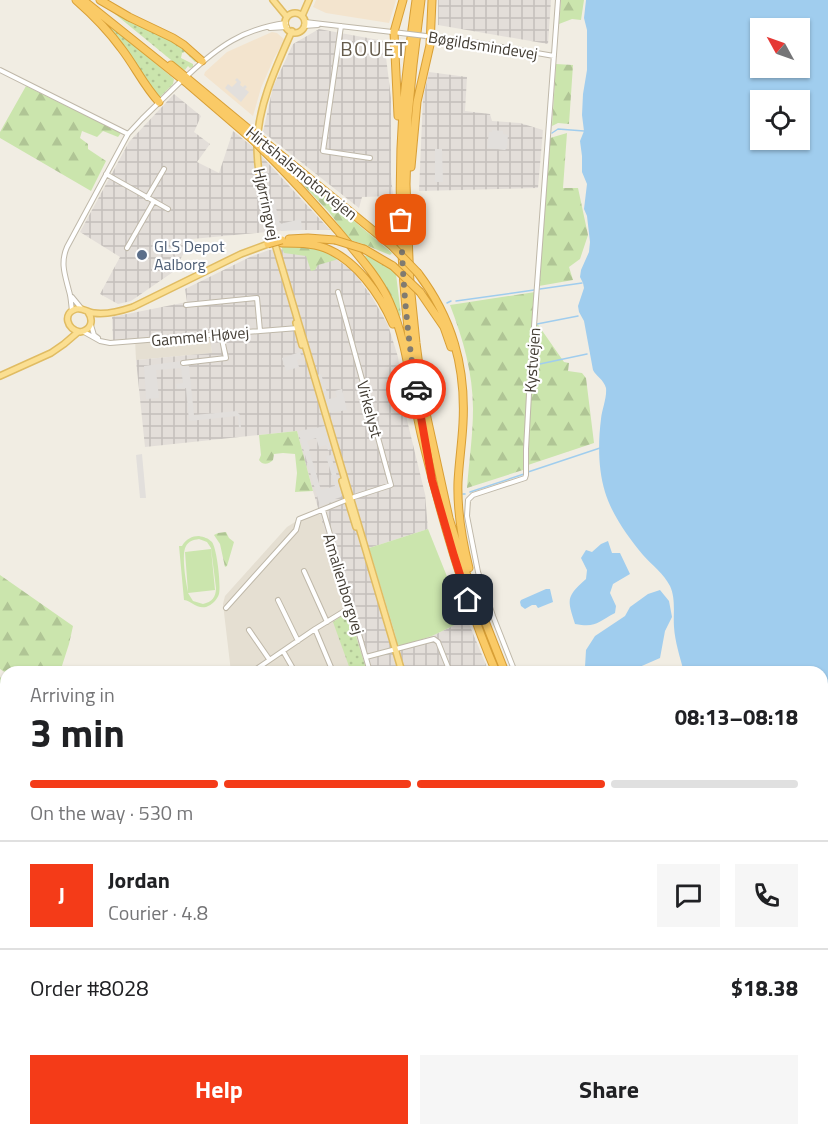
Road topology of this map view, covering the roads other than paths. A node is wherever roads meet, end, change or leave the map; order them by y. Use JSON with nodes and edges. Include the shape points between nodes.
{"nodes":[{"id":1,"x":75,"y":0,"type":"edge"},
{"id":2,"x":83,"y":0,"type":"edge"},
{"id":3,"x":90,"y":0,"type":"edge"},
{"id":4,"x":100,"y":0,"type":"edge"},
{"id":5,"x":273,"y":0,"type":"edge"},
{"id":6,"x":308,"y":0,"type":"edge"},
{"id":7,"x":403,"y":0,"type":"edge"},
{"id":8,"x":416,"y":0,"type":"edge"},
{"id":9,"x":422,"y":0,"type":"edge"},
{"id":10,"x":432,"y":0,"type":"edge"},
{"id":11,"x":558,"y":0,"type":"edge"},
{"id":12,"x":303,"y":19,"type":"junction"},
{"id":13,"x":290,"y":24,"type":"junction"},
{"id":14,"x":341,"y":26,"type":"junction"},
{"id":15,"x":398,"y":33,"type":"junction"},
{"id":16,"x":429,"y":36,"type":"junction"},
{"id":17,"x":554,"y":56,"type":"junction"},
{"id":18,"x":202,"y":62,"type":"junction"},
{"id":19,"x":0,"y":70,"type":"edge"},
{"id":20,"x":188,"y":75,"type":"dead end"},
{"id":21,"x":180,"y":82,"type":"dead end"},
{"id":22,"x":159,"y":102,"type":"junction"},
{"id":23,"x":128,"y":134,"type":"junction"},
{"id":24,"x":252,"y":135,"type":"junction"},
{"id":25,"x":369,"y":158,"type":"dead end"},
{"id":26,"x":164,"y":169,"type":"dead end"},
{"id":27,"x":106,"y":174,"type":"junction"},
{"id":28,"x":147,"y":198,"type":"junction"},
{"id":29,"x":154,"y":201,"type":"junction"},
{"id":30,"x":168,"y":209,"type":"dead end"},
{"id":31,"x":401,"y":240,"type":"junction"},
{"id":32,"x":282,"y":242,"type":"junction"},
{"id":33,"x":267,"y":245,"type":"joint"},
{"id":34,"x":407,"y":247,"type":"junction"},
{"id":35,"x":128,"y":248,"type":"dead end"},
{"id":36,"x":338,"y":292,"type":"dead end"},
{"id":37,"x":70,"y":293,"type":"junction"},
{"id":38,"x":186,"y":305,"type":"dead end"},
{"id":39,"x":81,"y":308,"type":"junction"},
{"id":40,"x":72,"y":311,"type":"junction"},
{"id":41,"x":88,"y":312,"type":"junction"},
{"id":42,"x":109,"y":313,"type":"junction"},
{"id":43,"x":91,"y":323,"type":"junction"},
{"id":44,"x":69,"y":327,"type":"junction"},
{"id":45,"x":299,"y":327,"type":"junction"},
{"id":46,"x":260,"y":331,"type":"junction"},
{"id":47,"x":81,"y":332,"type":"junction"},
{"id":48,"x":221,"y":335,"type":"junction"},
{"id":49,"x":100,"y":341,"type":"junction"},
{"id":50,"x":64,"y":344,"type":"junction"},
{"id":51,"x":183,"y":363,"type":"dead end"},
{"id":52,"x":0,"y":376,"type":"edge"},
{"id":53,"x":422,"y":440,"type":"junction"},
{"id":54,"x":460,"y":463,"type":"junction"},
{"id":55,"x":432,"y":480,"type":"junction"},
{"id":56,"x":349,"y":499,"type":"junction"},
{"id":57,"x":323,"y":510,"type":"junction"},
{"id":58,"x":304,"y":571,"type":"dead end"},
{"id":59,"x":476,"y":597,"type":"junction"},
{"id":60,"x":278,"y":600,"type":"dead end"},
{"id":61,"x":351,"y":607,"type":"junction"},
{"id":62,"x":225,"y":608,"type":"dead end"},
{"id":63,"x":327,"y":622,"type":"junction"},
{"id":64,"x":315,"y":629,"type":"junction"},
{"id":65,"x":249,"y":630,"type":"dead end"},
{"id":66,"x":298,"y":641,"type":"junction"},
{"id":67,"x":395,"y":649,"type":"junction"},
{"id":68,"x":283,"y":651,"type":"junction"},
{"id":69,"x":366,"y":657,"type":"junction"},
{"id":70,"x":270,"y":659,"type":"junction"},
{"id":71,"x":260,"y":666,"type":"edge"},
{"id":72,"x":292,"y":666,"type":"edge"},
{"id":73,"x":330,"y":666,"type":"edge"},
{"id":74,"x":368,"y":666,"type":"edge"},
{"id":75,"x":400,"y":666,"type":"edge"},
{"id":76,"x":448,"y":666,"type":"edge"},
{"id":77,"x":494,"y":666,"type":"edge"},
{"id":78,"x":503,"y":666,"type":"edge"},
{"id":79,"x":513,"y":666,"type":"edge"}],
"edges":[{"from":1,"to":22,"type":"highway","via":[[121,47]]},
{"from":2,"to":24,"type":"highway","name":"Hirtshalsmotorvejen"},
{"from":3,"to":24,"type":"highway","name":"Hirtshalsmotorvejen"},
{"from":4,"to":18,"type":"highway","via":[[173,38]]},
{"from":5,"to":13,"type":"main road"},
{"from":6,"to":12,"type":"main road"},
{"from":7,"to":15,"type":"highway"},
{"from":8,"to":31,"type":"highway","via":[[402,118]]},
{"from":9,"to":34,"type":"highway","via":[[408,116]]},
{"from":10,"to":16,"type":"highway"},
{"from":11,"to":17,"type":"street","name":"Kystvejen"},
{"from":12,"to":13,"type":"main road"},
{"from":12,"to":13,"type":"main road","via":[[301,30]]},
{"from":12,"to":14,"type":"street","name":"Bøgildsmindevej"},
{"from":13,"to":18,"type":"street","via":[[263,28],[230,40]]},
{"from":13,"to":45,"type":"main road","name":"Hjørringvej","via":[[261,116],[258,165],[264,202]]},
{"from":14,"to":15,"type":"street","name":"Bøgildsmindevej"},
{"from":14,"to":25,"type":"street","via":[[323,151]]},
{"from":15,"to":16,"type":"street","name":"Bøgildsmindevej","bridge":true},
{"from":15,"to":31,"type":"highway"},
{"from":16,"to":17,"type":"street","name":"Bøgildsmindevej"},
{"from":16,"to":34,"type":"highway","via":[[414,123]]},
{"from":17,"to":79,"type":"street","name":"Kystvejen","via":[[526,473],[525,478],[473,495],[467,504],[478,572]]},
{"from":18,"to":20,"type":"street"},
{"from":19,"to":23,"type":"street"},
{"from":21,"to":22,"type":"street"},
{"from":22,"to":23,"type":"street"},
{"from":23,"to":27,"type":"street"},
{"from":24,"to":53,"type":"highway","name":"Hirtshalsmotorvejen","bridge":true,"via":[[380,284],[404,344]]},
{"from":24,"to":54,"type":"highway","name":"Hirtshalsmotorvejen","bridge":true,"via":[[392,246],[426,284],[446,319],[457,352],[464,394]]},
{"from":26,"to":28,"type":"street"},
{"from":27,"to":28,"type":"street"},
{"from":27,"to":37,"type":"street","via":[[64,253],[63,273]]},
{"from":28,"to":29,"type":"street"},
{"from":29,"to":30,"type":"street"},
{"from":29,"to":35,"type":"street"},
{"from":31,"to":55,"type":"highway","via":[[409,343]]},
{"from":32,"to":33,"type":"highway","bridge":true},
{"from":32,"to":53,"type":"highway","via":[[316,245],[334,252],[371,286],[398,336]]},
{"from":32,"to":54,"type":"highway","bridge":true,"via":[[308,238],[335,240],[364,249],[393,266],[420,292],[444,327],[452,351],[459,384]]},
{"from":33,"to":42,"type":"main road","via":[[133,307]]},
{"from":34,"to":59,"type":"highway","via":[[424,404],[449,518]]},
{"from":36,"to":56,"type":"street","name":"Virkelyst","via":[[391,485]]},
{"from":37,"to":39,"type":"street"},
{"from":37,"to":40,"type":"street"},
{"from":38,"to":46,"type":"street","via":[[257,298]]},
{"from":39,"to":40,"type":"main road"},
{"from":39,"to":41,"type":"main road"},
{"from":40,"to":44,"type":"main road"},
{"from":41,"to":42,"type":"main road"},
{"from":41,"to":43,"type":"main road"},
{"from":42,"to":43,"type":"main road"},
{"from":43,"to":47,"type":"main road"},
{"from":43,"to":49,"type":"street"},
{"from":44,"to":47,"type":"main road"},
{"from":44,"to":50,"type":"main road"},
{"from":45,"to":46,"type":"street","name":"Gammel Høvej"},
{"from":45,"to":56,"type":"main road","name":"Hjørringvej"},
{"from":46,"to":48,"type":"street","name":"Gammel Høvej"},
{"from":47,"to":49,"type":"street","name":"Gammel Høvej"},
{"from":47,"to":50,"type":"main road"},
{"from":48,"to":49,"type":"street","name":"Gammel Høvej"},
{"from":48,"to":51,"type":"street","via":[[226,358]]},
{"from":50,"to":52,"type":"main road"},
{"from":53,"to":55,"type":"highway","name":"Hirtshalsmotorvejen"},
{"from":54,"to":59,"type":"highway","name":"Hirtshalsmotorvejen","via":[[460,525]]},
{"from":55,"to":77,"type":"highway","via":[[454,556]]},
{"from":56,"to":57,"type":"street"},
{"from":56,"to":67,"type":"main road","name":"Hjørringvej"},
{"from":57,"to":61,"type":"street","name":"Amalienborgvej"},
{"from":57,"to":62,"type":"street","via":[[299,519],[296,530]]},
{"from":58,"to":63,"type":"street"},
{"from":59,"to":78,"type":"highway"},
{"from":60,"to":66,"type":"street"},
{"from":61,"to":63,"type":"street"},
{"from":61,"to":69,"type":"street","name":"Amalienborgvej"},
{"from":63,"to":64,"type":"street"},
{"from":64,"to":66,"type":"street"},
{"from":64,"to":73,"type":"street"},
{"from":65,"to":70,"type":"street"},
{"from":66,"to":68,"type":"street"},
{"from":67,"to":69,"type":"street","name":"Amalienborgvej"},
{"from":67,"to":75,"type":"main road","name":"Hjørringvej"},
{"from":67,"to":76,"type":"street","name":"Amalienborgvej","via":[[434,639]]},
{"from":68,"to":70,"type":"street"},
{"from":68,"to":72,"type":"street"},
{"from":69,"to":74,"type":"street","name":"Amalienborgvej"},
{"from":70,"to":71,"type":"street"}]}
